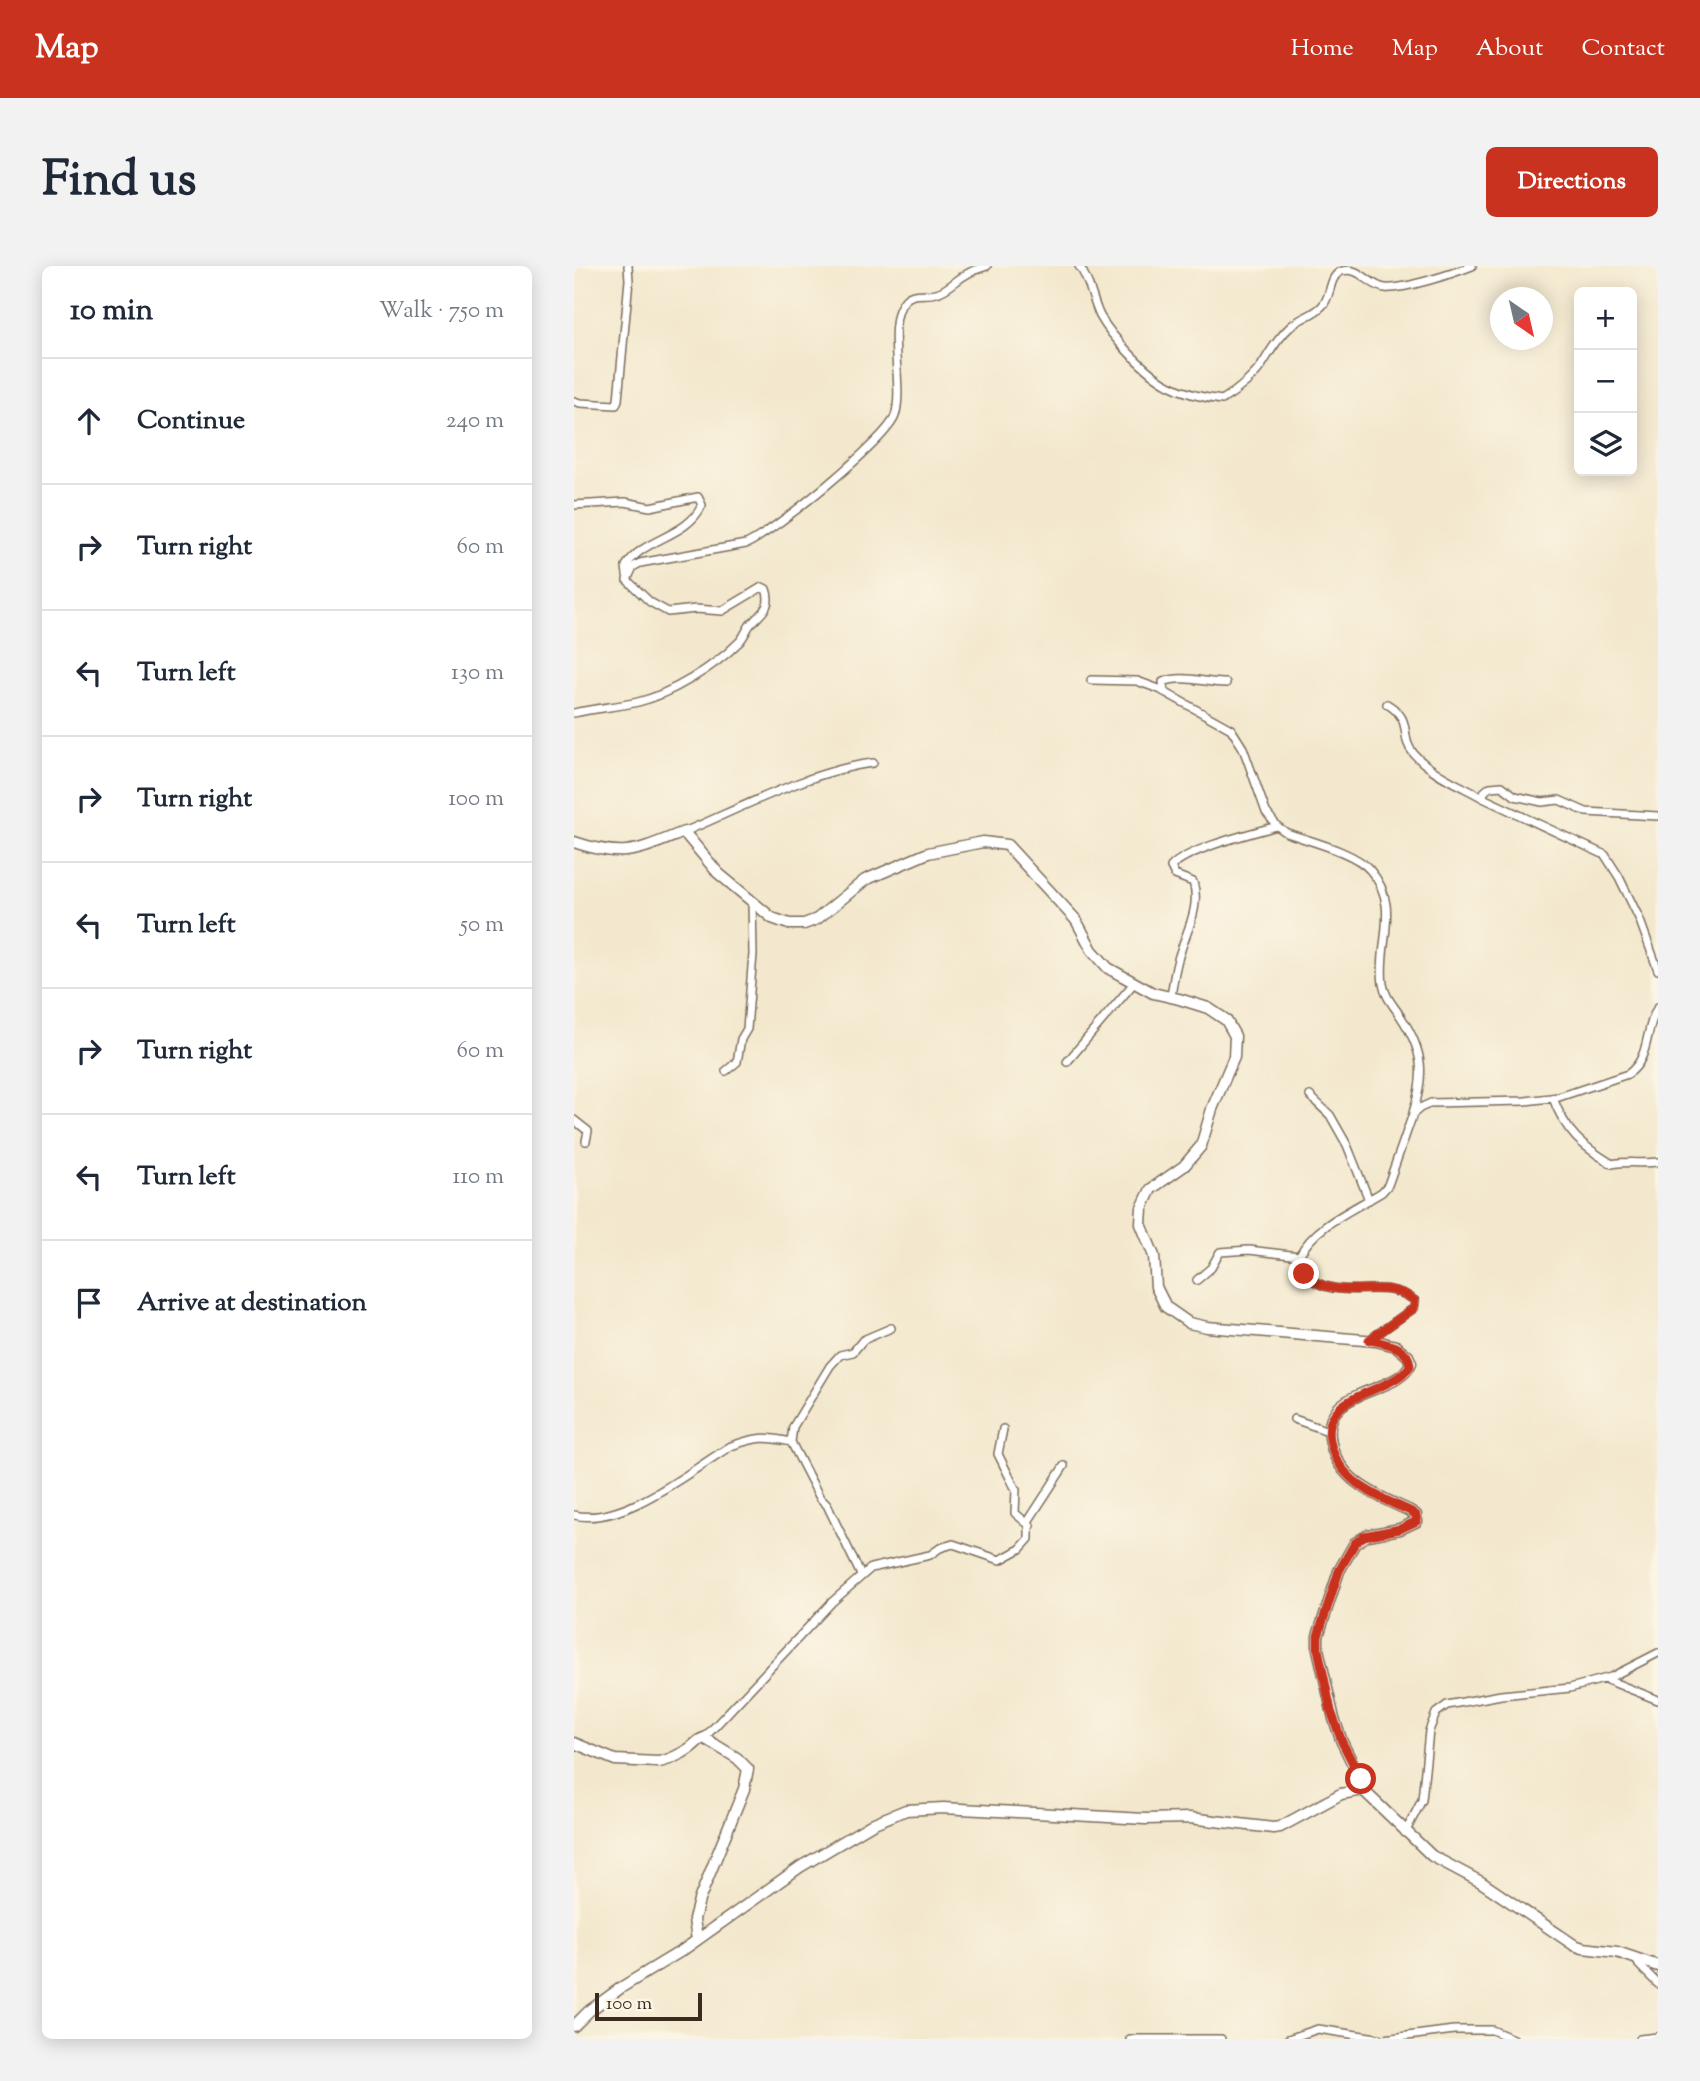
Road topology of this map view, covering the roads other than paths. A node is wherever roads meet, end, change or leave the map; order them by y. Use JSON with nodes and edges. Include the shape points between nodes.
{"nodes":[{"id":1,"x":628,"y":266,"type":"edge"},
{"id":2,"x":987,"y":266,"type":"edge"},
{"id":3,"x":1079,"y":266,"type":"edge"},
{"id":4,"x":1472,"y":266,"type":"edge"},
{"id":5,"x":574,"y":401,"type":"edge"},
{"id":6,"x":574,"y":505,"type":"edge"},
{"id":7,"x":627,"y":575,"type":"junction"},
{"id":8,"x":1091,"y":680,"type":"dead end"},
{"id":9,"x":1226,"y":683,"type":"dead end"},
{"id":10,"x":1164,"y":692,"type":"junction"},
{"id":11,"x":1387,"y":704,"type":"dead end"},
{"id":12,"x":574,"y":713,"type":"edge"},
{"id":13,"x":873,"y":763,"type":"dead end"},
{"id":14,"x":1483,"y":798,"type":"junction"},
{"id":15,"x":1658,"y":816,"type":"edge"},
{"id":16,"x":1277,"y":826,"type":"junction"},
{"id":17,"x":684,"y":832,"type":"junction"},
{"id":18,"x":574,"y":842,"type":"edge"},
{"id":19,"x":752,"y":901,"type":"junction"},
{"id":20,"x":1658,"y":970,"type":"edge"},
{"id":21,"x":1134,"y":982,"type":"junction"},
{"id":22,"x":1171,"y":997,"type":"junction"},
{"id":23,"x":1658,"y":1007,"type":"edge"},
{"id":24,"x":1067,"y":1062,"type":"dead end"},
{"id":25,"x":726,"y":1071,"type":"dead end"},
{"id":26,"x":1310,"y":1096,"type":"dead end"},
{"id":27,"x":1553,"y":1098,"type":"junction"},
{"id":28,"x":1413,"y":1114,"type":"junction"},
{"id":29,"x":574,"y":1121,"type":"edge"},
{"id":30,"x":586,"y":1141,"type":"dead end"},
{"id":31,"x":1658,"y":1162,"type":"edge"},
{"id":32,"x":1369,"y":1200,"type":"junction"},
{"id":33,"x":1299,"y":1256,"type":"junction"},
{"id":34,"x":1196,"y":1280,"type":"dead end"},
{"id":35,"x":891,"y":1328,"type":"dead end"},
{"id":36,"x":1369,"y":1340,"type":"junction"},
{"id":37,"x":1294,"y":1419,"type":"dead end"},
{"id":38,"x":1003,"y":1429,"type":"dead end"},
{"id":39,"x":1328,"y":1431,"type":"junction"},
{"id":40,"x":791,"y":1442,"type":"junction"},
{"id":41,"x":1064,"y":1466,"type":"dead end"},
{"id":42,"x":574,"y":1515,"type":"edge"},
{"id":43,"x":1030,"y":1526,"type":"junction"},
{"id":44,"x":862,"y":1574,"type":"junction"},
{"id":45,"x":1658,"y":1653,"type":"edge"},
{"id":46,"x":1604,"y":1679,"type":"junction"},
{"id":47,"x":1658,"y":1700,"type":"edge"},
{"id":48,"x":704,"y":1738,"type":"junction"},
{"id":49,"x":574,"y":1744,"type":"edge"},
{"id":50,"x":1366,"y":1791,"type":"junction"},
{"id":51,"x":1405,"y":1833,"type":"junction"},
{"id":52,"x":698,"y":1940,"type":"junction"},
{"id":53,"x":1635,"y":1956,"type":"junction"},
{"id":54,"x":1658,"y":1966,"type":"edge"},
{"id":55,"x":1658,"y":1984,"type":"edge"},
{"id":56,"x":574,"y":2026,"type":"edge"},
{"id":57,"x":1658,"y":2037,"type":"edge"},
{"id":58,"x":1130,"y":2039,"type":"edge"},
{"id":59,"x":1221,"y":2039,"type":"edge"},
{"id":60,"x":1288,"y":2039,"type":"edge"},
{"id":61,"x":1383,"y":2039,"type":"edge"},
{"id":62,"x":1513,"y":2039,"type":"edge"},
{"id":63,"x":1640,"y":2039,"type":"edge"}],
"edges":[{"from":1,"to":5,"type":"street","via":[[616,405]]},
{"from":2,"to":7,"type":"street","via":[[938,293],[905,300],[897,321],[899,398],[894,419],[875,443],[811,498],[746,544],[640,563]]},
{"from":3,"to":4,"type":"street","via":[[1105,324],[1137,360],[1168,385],[1222,400],[1250,377],[1291,326],[1325,304],[1338,273],[1353,270],[1374,285],[1394,288]]},
{"from":6,"to":7,"type":"street","via":[[625,502],[650,507],[698,497],[702,505],[695,518],[639,550],[626,566]]},
{"from":7,"to":12,"type":"street","via":[[631,587],[668,612],[722,611],[762,587],[769,603],[740,642],[692,680],[640,702]]},
{"from":8,"to":10,"type":"street","via":[[1137,681]]},
{"from":9,"to":10,"type":"street","via":[[1175,677],[1163,682]]},
{"from":10,"to":16,"type":"street","via":[[1231,730],[1243,748],[1266,812]]},
{"from":11,"to":14,"type":"street","via":[[1402,716],[1413,753]]},
{"from":13,"to":17,"type":"street","via":[[823,775]]},
{"from":14,"to":15,"type":"street","via":[[1490,787],[1502,786],[1515,796],[1542,802],[1559,800],[1586,812]]},
{"from":14,"to":20,"type":"street","via":[[1605,855],[1639,918]]},
{"from":16,"to":22,"type":"street","via":[[1197,851],[1177,859],[1171,867],[1175,875],[1193,882],[1196,892]]},
{"from":16,"to":28,"type":"street","via":[[1356,859],[1370,870],[1384,895],[1388,919],[1382,982],[1419,1051],[1422,1068]]},
{"from":17,"to":18,"type":"street","via":[[625,853]]},
{"from":17,"to":19,"type":"street","via":[[718,873]]},
{"from":19,"to":21,"type":"street","via":[[777,922],[810,923],[875,875],[942,849],[998,843],[1007,845],[1068,911],[1101,962]]},
{"from":19,"to":25,"type":"street","via":[[747,1029],[737,1062]]},
{"from":21,"to":22,"type":"street"},
{"from":21,"to":24,"type":"street"},
{"from":22,"to":36,"type":"street","via":[[1218,1014],[1232,1027],[1236,1042],[1201,1146],[1145,1199],[1142,1224],[1154,1256],[1160,1299],[1182,1320],[1199,1326]]},
{"from":23,"to":27,"type":"street","via":[[1636,1068]]},
{"from":26,"to":32,"type":"street","via":[[1330,1115]]},
{"from":27,"to":28,"type":"street","via":[[1432,1103]]},
{"from":27,"to":31,"type":"street","via":[[1569,1132],[1612,1164]]},
{"from":28,"to":32,"type":"street","via":[[1388,1185]]},
{"from":29,"to":30,"type":"street","via":[[588,1131]]},
{"from":32,"to":33,"type":"street","via":[[1315,1233]]},
{"from":33,"to":34,"type":"street","via":[[1220,1252],[1211,1268]]},
{"from":33,"to":36,"type":"street","via":[[1304,1274],[1323,1287],[1392,1289],[1415,1301],[1414,1308]]},
{"from":35,"to":40,"type":"street","via":[[863,1340],[853,1352],[839,1355],[793,1427]]},
{"from":36,"to":39,"type":"street","via":[[1396,1346],[1408,1356],[1410,1366],[1396,1379],[1340,1407]]},
{"from":37,"to":39,"type":"street"},
{"from":38,"to":43,"type":"street","via":[[998,1454],[1016,1490],[1015,1513]]},
{"from":39,"to":50,"type":"street","via":[[1334,1456],[1351,1478],[1370,1493],[1410,1511],[1417,1521],[1364,1536],[1355,1543],[1339,1571],[1318,1636],[1331,1711]]},
{"from":40,"to":42,"type":"street","via":[[765,1437],[738,1443],[639,1502],[607,1515]]},
{"from":40,"to":44,"type":"street"},
{"from":41,"to":43,"type":"street","via":[[1033,1513]]},
{"from":43,"to":44,"type":"street","via":[[1029,1539],[1000,1560],[953,1544]]},
{"from":44,"to":48,"type":"street"},
{"from":45,"to":46,"type":"street"},
{"from":46,"to":47,"type":"street"},
{"from":46,"to":51,"type":"street","via":[[1447,1705],[1436,1713],[1429,1731],[1422,1800]]},
{"from":48,"to":49,"type":"street","via":[[664,1762],[615,1760]]},
{"from":48,"to":52,"type":"street","via":[[745,1763],[748,1777],[699,1900],[694,1919]]},
{"from":50,"to":51,"type":"street"},
{"from":50,"to":52,"type":"street","via":[[1341,1794],[1273,1828],[1190,1818],[906,1810],[816,1857]]},
{"from":51,"to":53,"type":"street","via":[[1432,1856],[1481,1882],[1574,1945]]},
{"from":52,"to":56,"type":"street","via":[[622,1987]]},
{"from":53,"to":54,"type":"street"},
{"from":53,"to":55,"type":"street"},
{"from":57,"to":63,"type":"street"},
{"from":58,"to":59,"type":"street"},
{"from":60,"to":61,"type":"street","via":[[1318,2029]]},
{"from":61,"to":62,"type":"street","via":[[1492,2030]]}]}
